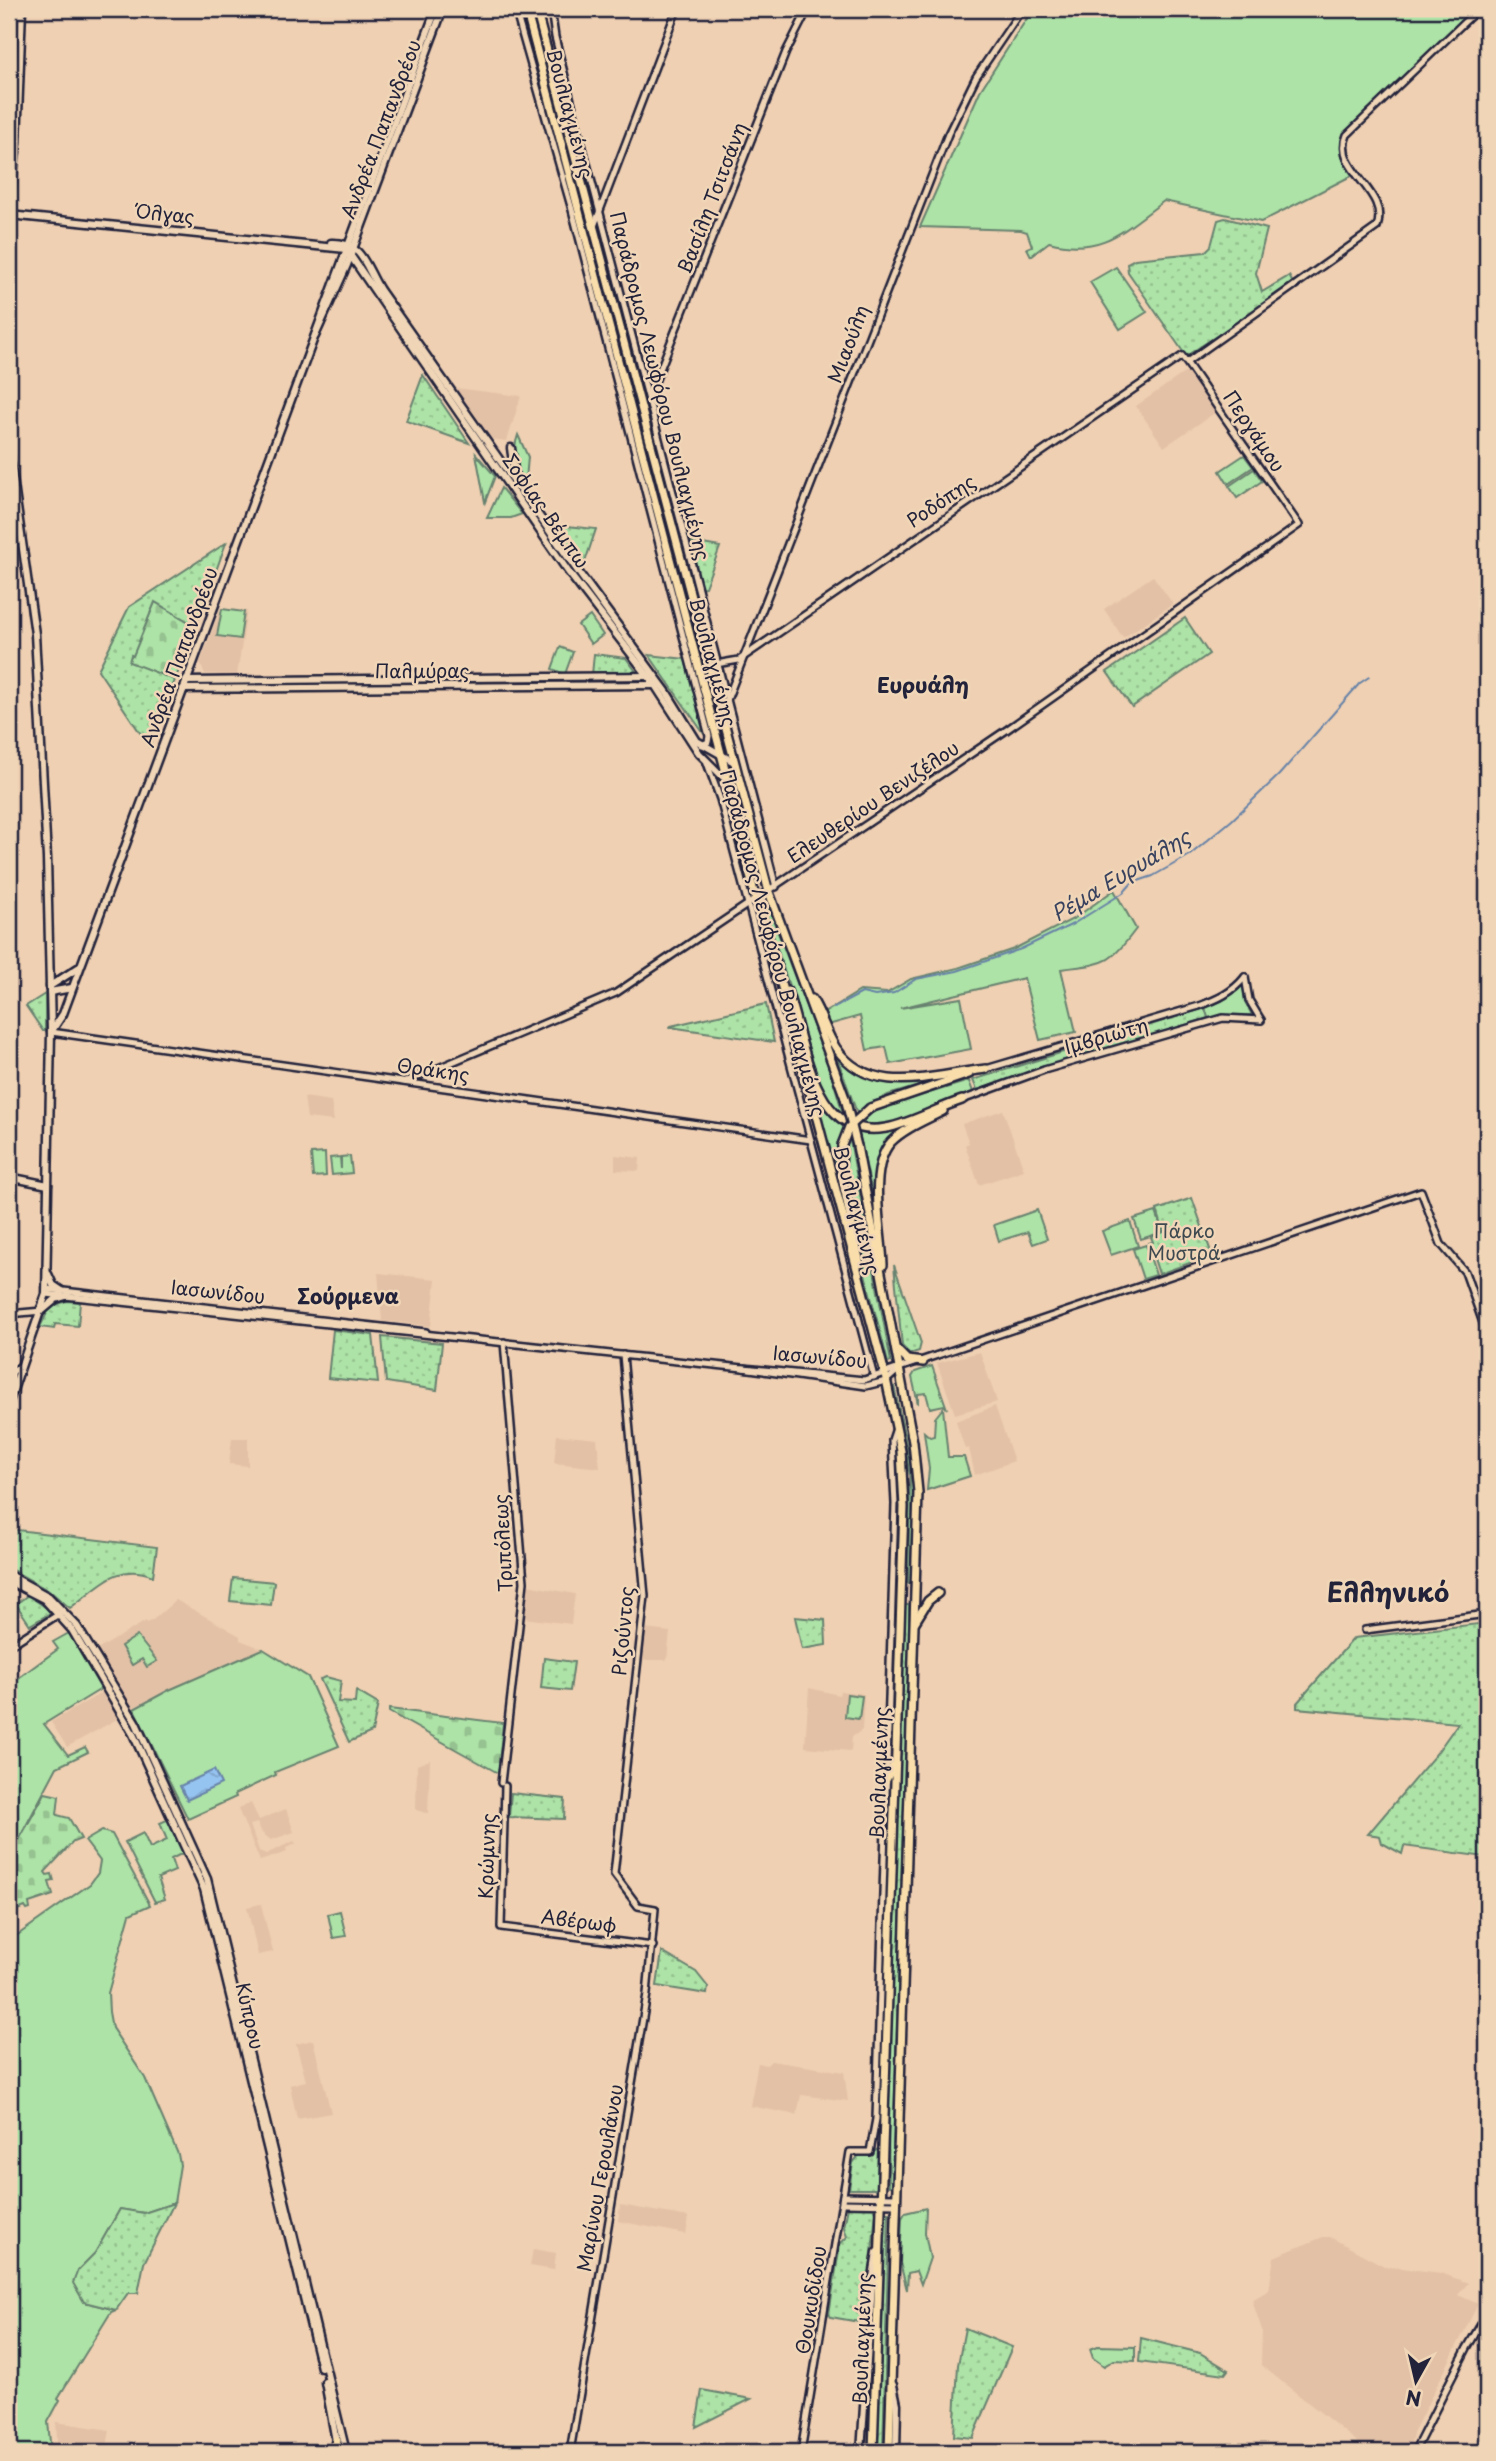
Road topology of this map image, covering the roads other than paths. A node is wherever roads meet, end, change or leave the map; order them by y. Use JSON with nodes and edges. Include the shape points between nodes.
{"nodes":[{"id":1,"x":22,"y":9,"type":"edge"},
{"id":2,"x":436,"y":9,"type":"edge"},
{"id":3,"x":443,"y":9,"type":"edge"},
{"id":4,"x":515,"y":9,"type":"edge"},
{"id":5,"x":526,"y":9,"type":"edge"},
{"id":6,"x":536,"y":9,"type":"edge"},
{"id":7,"x":677,"y":9,"type":"edge"},
{"id":8,"x":808,"y":9,"type":"edge"},
{"id":9,"x":1022,"y":9,"type":"edge"},
{"id":10,"x":1478,"y":9,"type":"edge"},
{"id":11,"x":552,"y":10,"type":"edge"},
{"id":12,"x":520,"y":22,"type":"junction"},
{"id":13,"x":531,"y":29,"type":"junction"},
{"id":14,"x":608,"y":193,"type":"junction"},
{"id":15,"x":595,"y":194,"type":"junction"},
{"id":16,"x":9,"y":212,"type":"edge"},
{"id":17,"x":600,"y":214,"type":"junction"},
{"id":18,"x":594,"y":226,"type":"junction"},
{"id":19,"x":349,"y":248,"type":"junction"},
{"id":20,"x":1182,"y":356,"type":"joint"},
{"id":21,"x":1186,"y":362,"type":"junction"},
{"id":22,"x":648,"y":399,"type":"junction"},
{"id":23,"x":511,"y":448,"type":"dead end"},
{"id":24,"x":9,"y":450,"type":"edge"},
{"id":25,"x":516,"y":483,"type":"junction"},
{"id":26,"x":1299,"y":525,"type":"joint"},
{"id":27,"x":743,"y":657,"type":"junction"},
{"id":28,"x":716,"y":664,"type":"junction"},
{"id":29,"x":652,"y":676,"type":"junction"},
{"id":30,"x":186,"y":681,"type":"junction"},
{"id":31,"x":658,"y":685,"type":"junction"},
{"id":32,"x":722,"y":685,"type":"junction"},
{"id":33,"x":733,"y":685,"type":"junction"},
{"id":34,"x":183,"y":689,"type":"junction"},
{"id":35,"x":727,"y":702,"type":"junction"},
{"id":36,"x":702,"y":746,"type":"junction"},
{"id":37,"x":721,"y":755,"type":"junction"},
{"id":38,"x":706,"y":761,"type":"junction"},
{"id":39,"x":734,"y":762,"type":"junction"},
{"id":40,"x":729,"y":784,"type":"junction"},
{"id":41,"x":773,"y":875,"type":"junction"},
{"id":42,"x":787,"y":880,"type":"junction"},
{"id":43,"x":776,"y":887,"type":"junction"},
{"id":44,"x":769,"y":892,"type":"junction"},
{"id":45,"x":752,"y":903,"type":"junction"},
{"id":46,"x":775,"y":961,"type":"junction"},
{"id":47,"x":49,"y":965,"type":"junction"},
{"id":48,"x":80,"y":967,"type":"junction"},
{"id":49,"x":67,"y":976,"type":"junction"},
{"id":50,"x":803,"y":985,"type":"junction"},
{"id":51,"x":72,"y":988,"type":"junction"},
{"id":52,"x":50,"y":989,"type":"junction"},
{"id":53,"x":51,"y":1032,"type":"junction"},
{"id":54,"x":986,"y":1069,"type":"junction"},
{"id":55,"x":405,"y":1082,"type":"junction"},
{"id":56,"x":962,"y":1100,"type":"junction"},
{"id":57,"x":810,"y":1140,"type":"junction"},
{"id":58,"x":9,"y":1177,"type":"edge"},
{"id":59,"x":48,"y":1185,"type":"junction"},
{"id":60,"x":46,"y":1267,"type":"junction"},
{"id":61,"x":883,"y":1288,"type":"junction"},
{"id":62,"x":46,"y":1292,"type":"junction"},
{"id":63,"x":64,"y":1294,"type":"junction"},
{"id":64,"x":868,"y":1310,"type":"junction"},
{"id":65,"x":42,"y":1311,"type":"junction"},
{"id":66,"x":9,"y":1314,"type":"edge"},
{"id":67,"x":1487,"y":1334,"type":"edge"},
{"id":68,"x":504,"y":1342,"type":"junction"},
{"id":69,"x":894,"y":1344,"type":"junction"},
{"id":70,"x":623,"y":1355,"type":"junction"},
{"id":71,"x":923,"y":1362,"type":"junction"},
{"id":72,"x":21,"y":1366,"type":"junction"},
{"id":73,"x":743,"y":1368,"type":"junction"},
{"id":74,"x":899,"y":1370,"type":"junction"},
{"id":75,"x":9,"y":1374,"type":"edge"},
{"id":76,"x":874,"y":1377,"type":"junction"},
{"id":77,"x":886,"y":1378,"type":"junction"},
{"id":78,"x":9,"y":1402,"type":"edge"},
{"id":79,"x":896,"y":1426,"type":"junction"},
{"id":80,"x":9,"y":1575,"type":"edge"},
{"id":81,"x":9,"y":1581,"type":"edge"},
{"id":82,"x":938,"y":1593,"type":"dead end"},
{"id":83,"x":60,"y":1614,"type":"junction"},
{"id":84,"x":68,"y":1614,"type":"junction"},
{"id":85,"x":1487,"y":1614,"type":"edge"},
{"id":86,"x":914,"y":1625,"type":"junction"},
{"id":87,"x":1366,"y":1630,"type":"dead end"},
{"id":88,"x":9,"y":1646,"type":"edge"},
{"id":89,"x":888,"y":1711,"type":"junction"},
{"id":90,"x":896,"y":1721,"type":"junction"},
{"id":91,"x":895,"y":1762,"type":"junction"},
{"id":92,"x":886,"y":1780,"type":"junction"},
{"id":93,"x":503,"y":1785,"type":"joint"},
{"id":94,"x":885,"y":1809,"type":"junction"},
{"id":95,"x":893,"y":1824,"type":"junction"},
{"id":96,"x":655,"y":1909,"type":"joint"},
{"id":97,"x":501,"y":1927,"type":"joint"},
{"id":98,"x":653,"y":1946,"type":"junction"},
{"id":99,"x":885,"y":2067,"type":"junction"},
{"id":100,"x":878,"y":2084,"type":"junction"},
{"id":101,"x":876,"y":2119,"type":"junction"},
{"id":102,"x":884,"y":2127,"type":"junction"},
{"id":103,"x":843,"y":2199,"type":"junction"},
{"id":104,"x":882,"y":2200,"type":"junction"},
{"id":105,"x":896,"y":2200,"type":"junction"},
{"id":106,"x":882,"y":2234,"type":"junction"},
{"id":107,"x":1487,"y":2314,"type":"edge"},
{"id":108,"x":892,"y":2382,"type":"junction"},
{"id":109,"x":336,"y":2440,"type":"joint"},
{"id":110,"x":336,"y":2452,"type":"edge"},
{"id":111,"x":346,"y":2452,"type":"edge"},
{"id":112,"x":570,"y":2452,"type":"edge"},
{"id":113,"x":801,"y":2452,"type":"edge"},
{"id":114,"x":862,"y":2452,"type":"edge"},
{"id":115,"x":873,"y":2452,"type":"edge"},
{"id":116,"x":889,"y":2452,"type":"edge"},
{"id":117,"x":896,"y":2452,"type":"edge"},
{"id":118,"x":1414,"y":2452,"type":"edge"}],
"edges":[{"from":1,"to":16,"type":"main road","via":[[17,143]]},
{"from":2,"to":19,"type":"main road","name":"Ανδρέα Παπανδρέου"},
{"from":3,"to":19,"type":"main road","name":"Ανδρέα Παπανδρέου"},
{"from":4,"to":12,"type":"street","name":"Παράδρομος Λεωφόρου Βουλιαγμένης"},
{"from":5,"to":13,"type":"main road","name":"Βουλιαγμένης"},
{"from":6,"to":18,"type":"main road","name":"Βουλιαγμένης"},
{"from":7,"to":14,"type":"street"},
{"from":8,"to":22,"type":"street","name":"Βασίλη Τσιτσάνη","via":[[786,52]]},
{"from":9,"to":27,"type":"street","name":"Μιαούλη","via":[[976,76],[943,146]]},
{"from":10,"to":21,"type":"street","via":[[1347,135],[1345,157],[1378,207],[1380,220],[1372,233]]},
{"from":11,"to":15,"type":"street","name":"Παράδρομος Λεωφόρου Βουλιαγμένης"},
{"from":12,"to":13,"type":"main road"},
{"from":12,"to":36,"type":"street","name":"Παράδρομος Λεωφόρου Βουλιαγμένης","via":[[709,736]]},
{"from":13,"to":37,"type":"main road","name":"Βουλιαγμένης"},
{"from":14,"to":15,"type":"street"},
{"from":14,"to":17,"type":"street"},
{"from":15,"to":17,"type":"street","name":"Παράδρομος Λεωφόρου Βουλιαγμένης"},
{"from":16,"to":19,"type":"main road","name":"Όλγας"},
{"from":17,"to":18,"type":"street"},
{"from":17,"to":22,"type":"street","name":"Παράδρομος Λεωφόρου Βουλιαγμένης"},
{"from":18,"to":39,"type":"main road","name":"Βουλιαγμένης"},
{"from":19,"to":25,"type":"main road","name":"Σοφίας Βέμπω"},
{"from":19,"to":29,"type":"main road","name":"Σοφίας Βέμπω","via":[[374,294],[558,556]]},
{"from":19,"to":30,"type":"main road","name":"Ανδρέα Παπανδρέου"},
{"from":20,"to":21,"type":"street","name":"Περγάμου"},
{"from":20,"to":27,"type":"street","name":"Ροδόπης"},
{"from":21,"to":26,"type":"street","name":"Περγάμου"},
{"from":22,"to":28,"type":"street","name":"Παράδρομος Λεωφόρου Βουλιαγμένης"},
{"from":23,"to":25,"type":"main road"},
{"from":24,"to":47,"type":"main road","via":[[35,634]]},
{"from":25,"to":29,"type":"main road","name":"Σοφίας Βέμπω"},
{"from":26,"to":42,"type":"street","name":"Ελευθερίου Βενιζέλου"},
{"from":27,"to":28,"type":"street","name":"Ροδόπης"},
{"from":27,"to":33,"type":"street","name":"Μιαούλη"},
{"from":28,"to":32,"type":"street","name":"Παράδρομος Λεωφόρου Βουλιαγμένης"},
{"from":29,"to":30,"type":"main road","name":"Παλμύρας"},
{"from":29,"to":31,"type":"main road","name":"Σοφίας Βέμπω"},
{"from":30,"to":34,"type":"main road","name":"Ανδρέα Παπανδρέου"},
{"from":31,"to":34,"type":"main road","name":"Παλμύρας"},
{"from":31,"to":36,"type":"main road","name":"Σοφίας Βέμπω"},
{"from":31,"to":38,"type":"main road","name":"Σοφίας Βέμπω"},
{"from":32,"to":33,"type":"street"},
{"from":32,"to":35,"type":"street","name":"Παράδρομος Λεωφόρου Βουλιαγμένης"},
{"from":33,"to":35,"type":"street","name":"Μιαούλη"},
{"from":34,"to":48,"type":"main road","name":"Ανδρέα Παπανδρέου"},
{"from":35,"to":41,"type":"street","name":"Παράδρομος Λεωφόρου Βουλιαγμένης"},
{"from":36,"to":37,"type":"main road"},
{"from":37,"to":39,"type":"main road"},
{"from":37,"to":40,"type":"main road","name":"Βουλιαγμένης"},
{"from":38,"to":40,"type":"main road","name":"Σοφίας Βέμπω"},
{"from":38,"to":45,"type":"street","name":"Παράδρομος Λεωφόρου Βουλιαγμένης"},
{"from":39,"to":44,"type":"main road","name":"Βουλιαγμένης"},
{"from":40,"to":45,"type":"main road","name":"Βουλιαγμένης"},
{"from":41,"to":42,"type":"street"},
{"from":41,"to":43,"type":"street","name":"Παράδρομος Λεωφόρου Βουλιαγμένης"},
{"from":42,"to":43,"type":"street","name":"Ελευθερίου Βενιζέλου"},
{"from":43,"to":44,"type":"street","name":"Ελευθερίου Βενιζέλου"},
{"from":44,"to":45,"type":"street","name":"Ελευθερίου Βενιζέλου"},
{"from":44,"to":50,"type":"main road","name":"Βουλιαγμένης"},
{"from":45,"to":46,"type":"main road","name":"Βουλιαγμένης"},
{"from":45,"to":55,"type":"street","name":"Ελευθερίου Βενιζέλου","via":[[616,993]]},
{"from":45,"to":57,"type":"street","name":"Παράδρομος Λεωφόρου Βουλιαγμένης"},
{"from":46,"to":56,"type":"main road","via":[[817,1085],[843,1120],[884,1128]]},
{"from":46,"to":64,"type":"main road","name":"Βουλιαγμένης"},
{"from":47,"to":49,"type":"main road","via":[[57,974]]},
{"from":47,"to":52,"type":"main road"},
{"from":48,"to":49,"type":"main road"},
{"from":48,"to":51,"type":"main road","name":"Ανδρέα Παπανδρέου"},
{"from":49,"to":52,"type":"main road"},
{"from":50,"to":54,"type":"main road","via":[[835,1046],[868,1076],[902,1080]]},
{"from":50,"to":61,"type":"main road","name":"Βουλιαγμένης","bridge":true,"via":[[845,1098]]},
{"from":51,"to":52,"type":"main road"},
{"from":51,"to":53,"type":"main road","name":"Ανδρέα Παπανδρέου"},
{"from":52,"to":53,"type":"main road"},
{"from":53,"to":55,"type":"street","name":"Θράκης"},
{"from":53,"to":59,"type":"main road"},
{"from":54,"to":56,"type":"street","name":"Ιμβριώτη","via":[[1199,1006],[1235,989],[1245,977],[1248,1000],[1261,1020],[1223,1018],[1044,1070]]},
{"from":54,"to":64,"type":"main road","bridge":true,"via":[[870,1108],[849,1127],[842,1144],[841,1172]]},
{"from":55,"to":57,"type":"street","name":"Θράκης"},
{"from":56,"to":61,"type":"main road","via":[[898,1136],[883,1154],[877,1181]]},
{"from":57,"to":76,"type":"street","name":"Παράδρομος Λεωφόρου Βουλιαγμένης"},
{"from":58,"to":59,"type":"main road"},
{"from":59,"to":60,"type":"main road"},
{"from":60,"to":62,"type":"main road"},
{"from":60,"to":63,"type":"main road","via":[[52,1283]]},
{"from":61,"to":69,"type":"main road","name":"Βουλιαγμένης"},
{"from":62,"to":63,"type":"street","name":"Ιασωνίδου"},
{"from":62,"to":65,"type":"main road"},
{"from":63,"to":65,"type":"main road"},
{"from":63,"to":68,"type":"street","name":"Ιασωνίδου"},
{"from":64,"to":77,"type":"main road","name":"Βουλιαγμένης"},
{"from":65,"to":66,"type":"street"},
{"from":65,"to":72,"type":"main road"},
{"from":67,"to":71,"type":"street","via":[[1465,1272],[1441,1244],[1421,1191]]},
{"from":68,"to":70,"type":"street","name":"Ιασωνίδου"},
{"from":68,"to":93,"type":"street","name":"Τριπόλεως","via":[[524,1582]]},
{"from":69,"to":71,"type":"main road","via":[[903,1358]]},
{"from":69,"to":74,"type":"main road","name":"Βουλιαγμένης"},
{"from":70,"to":73,"type":"street","name":"Ιασωνίδου"},
{"from":70,"to":96,"type":"street","name":"Ριζούντος","via":[[645,1596],[614,1874],[638,1906]]},
{"from":71,"to":74,"type":"street"},
{"from":72,"to":75,"type":"street"},
{"from":72,"to":78,"type":"main road"},
{"from":73,"to":76,"type":"street","name":"Ιασωνίδου","via":[[864,1380]]},
{"from":73,"to":77,"type":"street","name":"Ιασωνίδου","via":[[866,1386]]},
{"from":74,"to":77,"type":"street","name":"Ιασωνίδου"},
{"from":74,"to":86,"type":"main road","name":"Βουλιαγμένης","via":[[917,1478]]},
{"from":76,"to":77,"type":"street","name":"Ιασωνίδου"},
{"from":77,"to":79,"type":"main road","name":"Βουλιαγμένης"},
{"from":79,"to":89,"type":"street","via":[[892,1440]]},
{"from":79,"to":90,"type":"main road","name":"Βουλιαγμένης","via":[[904,1480]]},
{"from":80,"to":84,"type":"main road","name":"Κύπρου","via":[[44,1593]]},
{"from":81,"to":83,"type":"main road","via":[[40,1596]]},
{"from":82,"to":86,"type":"main road"},
{"from":83,"to":84,"type":"street"},
{"from":83,"to":88,"type":"street"},
{"from":83,"to":109,"type":"main road","name":"Κύπρου","via":[[133,1734],[204,1889]]},
{"from":84,"to":111,"type":"main road","name":"Κύπρου","via":[[136,1723],[209,1886]]},
{"from":85,"to":87,"type":"street"},
{"from":86,"to":105,"type":"main road","name":"Βουλιαγμένης"},
{"from":89,"to":90,"type":"main road"},
{"from":89,"to":92,"type":"street"},
{"from":90,"to":91,"type":"main road","name":"Βουλιαγμένης"},
{"from":91,"to":92,"type":"main road"},
{"from":91,"to":95,"type":"main road","name":"Βουλιαγμένης"},
{"from":92,"to":94,"type":"street"},
{"from":93,"to":97,"type":"street","name":"Κρώμνης"},
{"from":94,"to":95,"type":"main road"},
{"from":94,"to":100,"type":"street"},
{"from":95,"to":99,"type":"main road","name":"Βουλιαγμένης"},
{"from":96,"to":98,"type":"street","name":"Μαρίνου Γερουλάνου"},
{"from":97,"to":98,"type":"street","name":"Αβέρωφ"},
{"from":98,"to":112,"type":"street","name":"Μαρίνου Γερουλάνου"},
{"from":99,"to":100,"type":"main road"},
{"from":99,"to":102,"type":"main road","name":"Βουλιαγμένης"},
{"from":100,"to":101,"type":"street"},
{"from":101,"to":102,"type":"main road"},
{"from":101,"to":103,"type":"street","name":"Θουκυδίδου","via":[[870,2152],[850,2152]]},
{"from":102,"to":104,"type":"main road","name":"Βουλιαγμένης"},
{"from":103,"to":104,"type":"street"},
{"from":103,"to":113,"type":"street","name":"Θουκυδίδου"},
{"from":104,"to":105,"type":"street"},
{"from":104,"to":106,"type":"main road","name":"Βουλιαγμένης"},
{"from":105,"to":108,"type":"main road","name":"Βουλιαγμένης"},
{"from":106,"to":114,"type":"main road","via":[[872,2284]]},
{"from":106,"to":115,"type":"main road","name":"Βουλιαγμένης"},
{"from":107,"to":118,"type":"street"},
{"from":108,"to":116,"type":"main road","name":"Βουλιαγμένης"},
{"from":108,"to":117,"type":"main road","name":"Βουλιαγμένης","via":[[897,2404]]},
{"from":109,"to":110,"type":"main road"}]}
